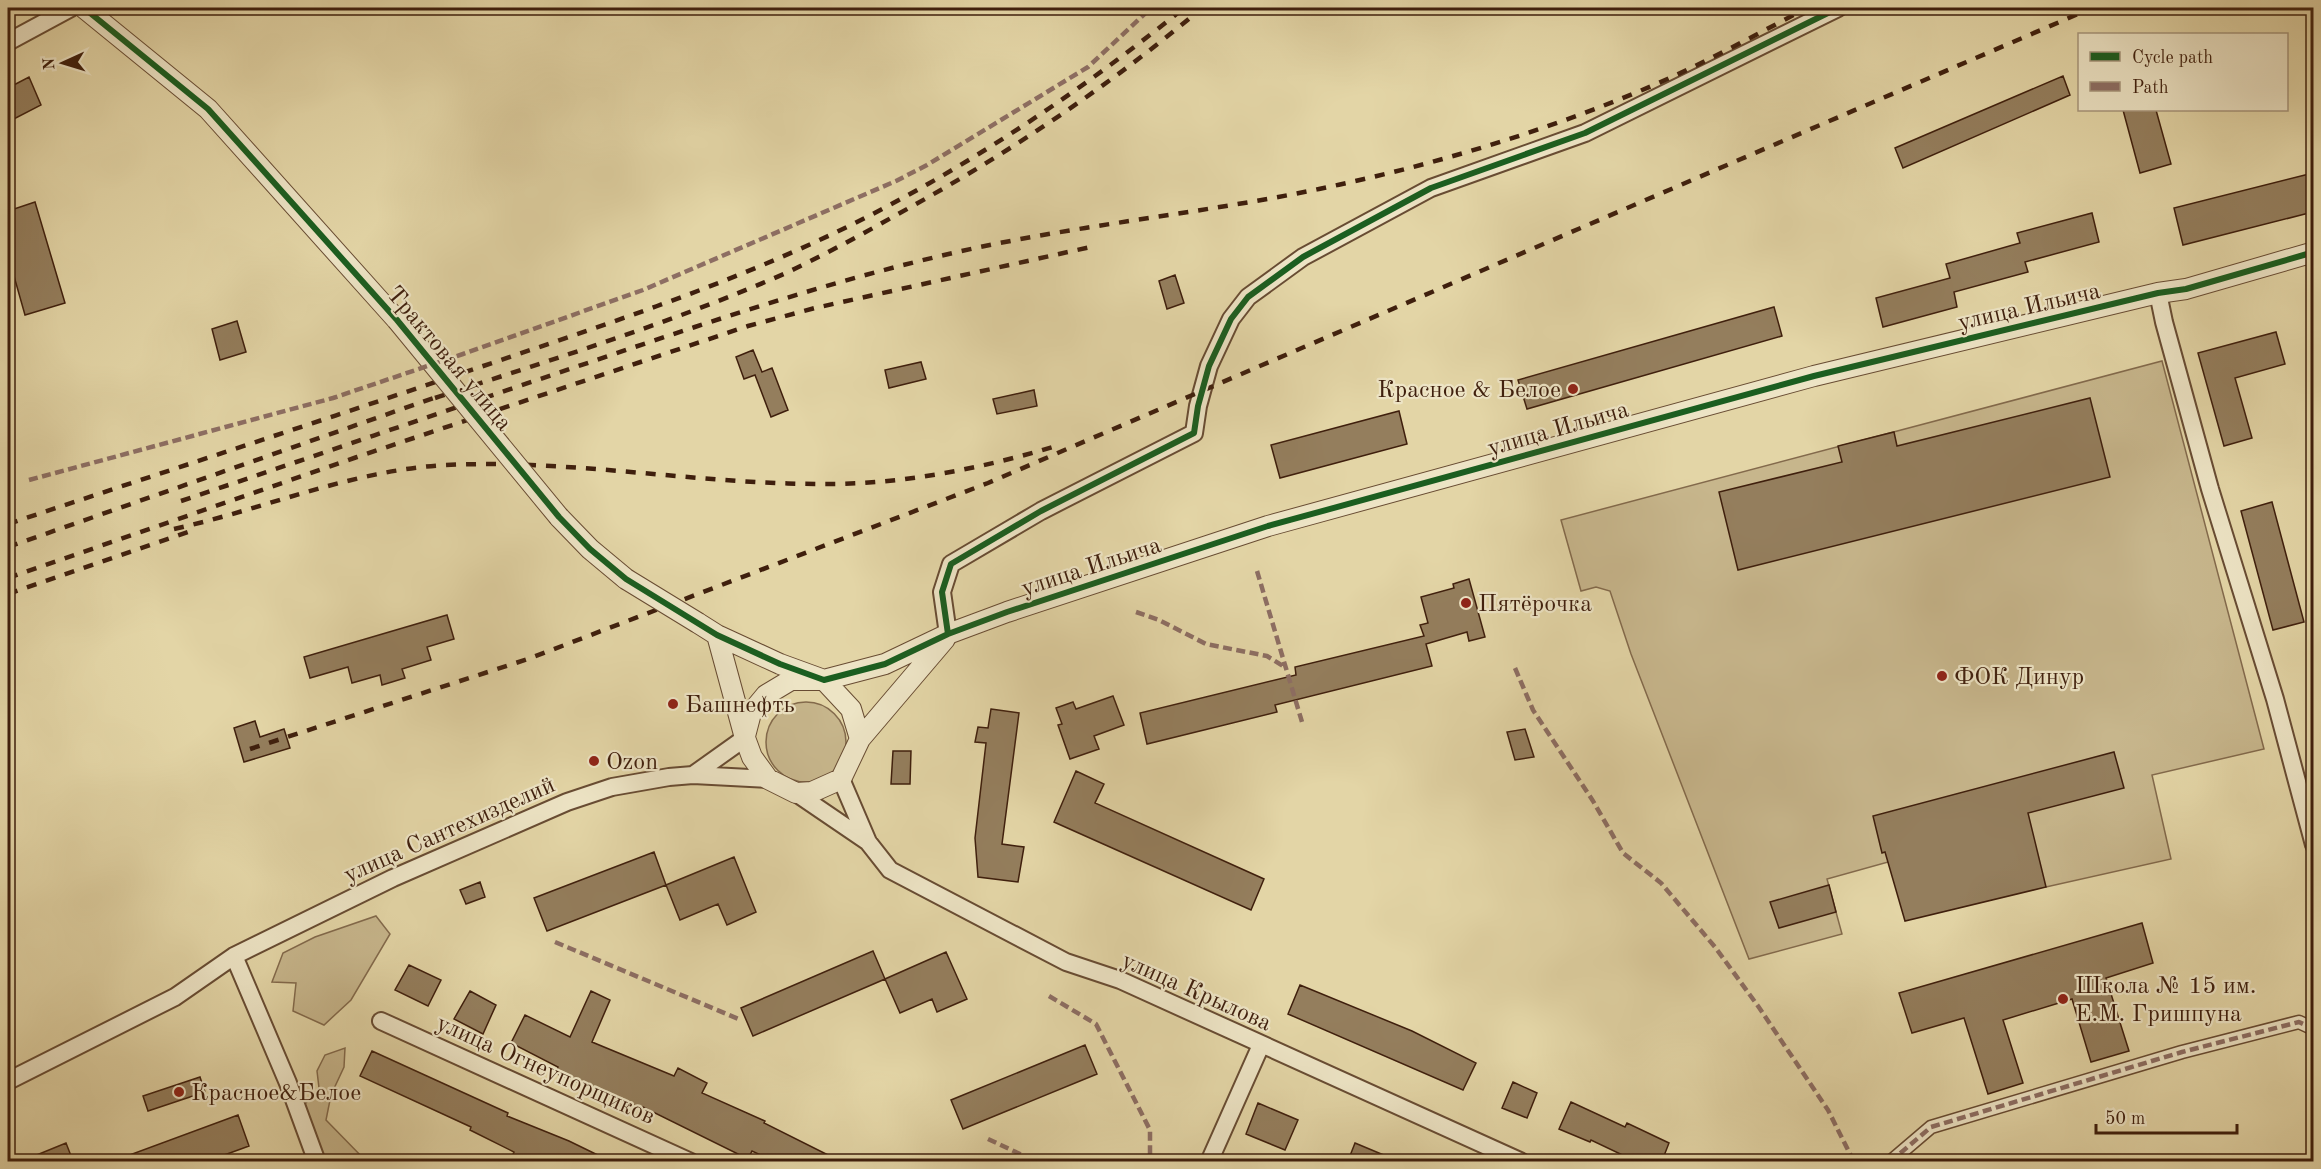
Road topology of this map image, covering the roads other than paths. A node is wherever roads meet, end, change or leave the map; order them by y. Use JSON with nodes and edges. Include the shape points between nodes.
{"nodes":[{"id":1,"x":71,"y":8,"type":"edge"},
{"id":2,"x":84,"y":8,"type":"edge"},
{"id":3,"x":1838,"y":8,"type":"edge"},
{"id":4,"x":8,"y":42,"type":"edge"},
{"id":5,"x":2313,"y":252,"type":"edge"},
{"id":6,"x":2158,"y":293,"type":"junction"},
{"id":7,"x":948,"y":634,"type":"junction"},
{"id":8,"x":717,"y":635,"type":"junction"},
{"id":9,"x":824,"y":680,"type":"junction"},
{"id":10,"x":745,"y":738,"type":"junction"},
{"id":11,"x":860,"y":739,"type":"junction"},
{"id":12,"x":693,"y":775,"type":"junction"},
{"id":13,"x":768,"y":779,"type":"junction"},
{"id":14,"x":841,"y":779,"type":"junction"},
{"id":15,"x":796,"y":793,"type":"junction"},
{"id":16,"x":868,"y":842,"type":"junction"},
{"id":17,"x":2313,"y":845,"type":"edge"},
{"id":18,"x":234,"y":956,"type":"junction"},
{"id":19,"x":381,"y":1021,"type":"dead end"},
{"id":20,"x":2313,"y":1029,"type":"edge"},
{"id":21,"x":1261,"y":1045,"type":"junction"},
{"id":22,"x":8,"y":1081,"type":"edge"},
{"id":23,"x":317,"y":1161,"type":"edge"},
{"id":24,"x":691,"y":1161,"type":"edge"},
{"id":25,"x":1209,"y":1161,"type":"edge"},
{"id":26,"x":1522,"y":1161,"type":"edge"},
{"id":27,"x":1890,"y":1161,"type":"edge"}],
"edges":[{"from":1,"to":4,"type":"street"},
{"from":2,"to":8,"type":"street","name":"Трактовая улица","bridge":true,"via":[[208,110],[397,320],[559,517],[590,549],[627,579]]},
{"from":3,"to":7,"type":"street","via":[[1586,133],[1431,188],[1303,257],[1248,297],[1231,319],[1209,366],[1194,432],[1041,511],[951,564],[942,592]]},
{"from":5,"to":6,"type":"street","name":"улица Ильича","via":[[2186,289]]},
{"from":6,"to":7,"type":"street","name":"улица Ильича","via":[[1814,376],[1269,526]]},
{"from":6,"to":17,"type":"street","via":[[2210,489],[2276,699]]},
{"from":7,"to":9,"type":"street","name":"улица Ильича","via":[[885,664]]},
{"from":7,"to":11,"type":"street","name":"улица Ильича"},
{"from":8,"to":9,"type":"street","name":"Трактовая улица"},
{"from":8,"to":10,"type":"street"},
{"from":9,"to":10,"type":"street","via":[[791,680],[766,695],[752,713]]},
{"from":9,"to":11,"type":"street","via":[[851,709]]},
{"from":10,"to":12,"type":"street","name":"улица Сантехизделий"},
{"from":10,"to":13,"type":"street","via":[[752,757]]},
{"from":11,"to":14,"type":"street"},
{"from":12,"to":13,"type":"street","name":"улица Сантехизделий"},
{"from":12,"to":18,"type":"street","name":"улица Сантехизделий","via":[[612,787],[567,802],[393,878]]},
{"from":13,"to":15,"type":"street"},
{"from":14,"to":15,"type":"street","via":[[812,792]]},
{"from":14,"to":16,"type":"street"},
{"from":15,"to":16,"type":"street"},
{"from":16,"to":21,"type":"street","name":"улица Крылова","via":[[890,870],[1066,962],[1120,980]]},
{"from":18,"to":22,"type":"street","name":"улица Сантехизделий","via":[[175,997]]},
{"from":18,"to":23,"type":"street"},
{"from":19,"to":24,"type":"street","name":"улица Огнеупорщиков"},
{"from":20,"to":27,"type":"street","via":[[2299,1022],[2182,1052],[1931,1128]]},
{"from":21,"to":25,"type":"street"},
{"from":21,"to":26,"type":"street","name":"улица Крылова"}]}
